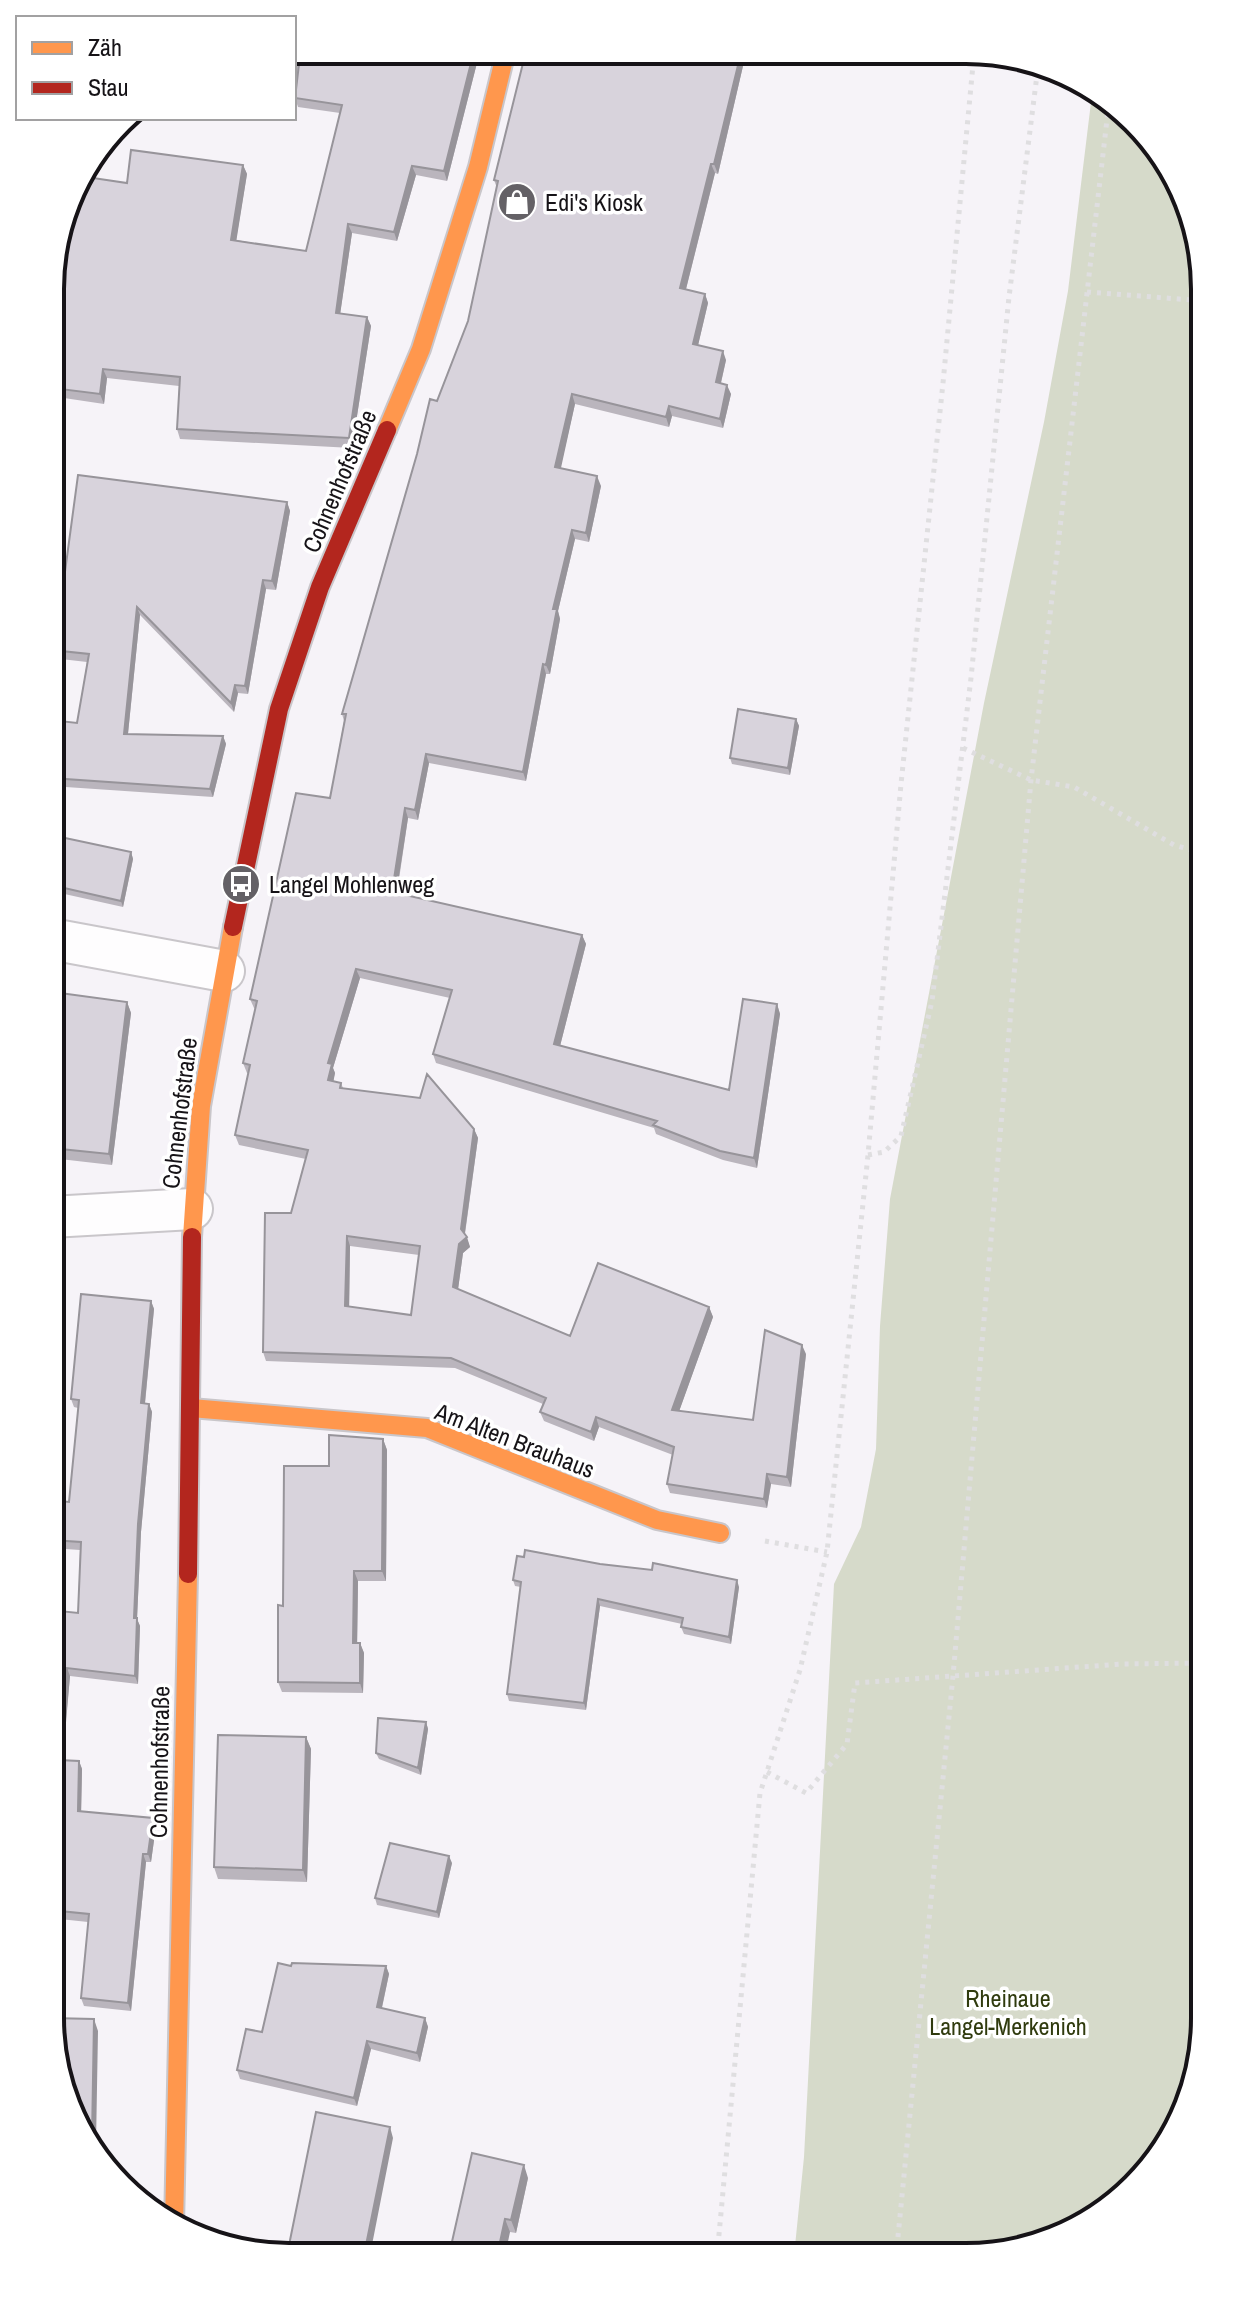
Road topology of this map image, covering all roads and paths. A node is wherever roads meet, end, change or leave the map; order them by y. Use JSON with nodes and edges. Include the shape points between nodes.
{"nodes":[{"id":1,"x":503,"y":64,"type":"edge"},
{"id":2,"x":973,"y":64,"type":"edge"},
{"id":3,"x":1037,"y":76,"type":"edge"},
{"id":4,"x":1108,"y":115,"type":"edge"},
{"id":5,"x":1087,"y":292,"type":"junction"},
{"id":6,"x":1191,"y":300,"type":"edge"},
{"id":7,"x":963,"y":748,"type":"junction"},
{"id":8,"x":1031,"y":780,"type":"junction"},
{"id":9,"x":1191,"y":850,"type":"edge"},
{"id":10,"x":64,"y":941,"type":"edge"},
{"id":11,"x":224,"y":971,"type":"junction"},
{"id":12,"x":868,"y":1155,"type":"junction"},
{"id":13,"x":192,"y":1209,"type":"junction"},
{"id":14,"x":64,"y":1216,"type":"edge"},
{"id":15,"x":191,"y":1408,"type":"junction"},
{"id":16,"x":720,"y":1533,"type":"joint"},
{"id":17,"x":827,"y":1552,"type":"junction"},
{"id":18,"x":1191,"y":1663,"type":"edge"},
{"id":19,"x":953,"y":1676,"type":"junction"},
{"id":20,"x":767,"y":1772,"type":"junction"},
{"id":21,"x":174,"y":2211,"type":"edge"},
{"id":22,"x":718,"y":2243,"type":"edge"},
{"id":23,"x":897,"y":2243,"type":"edge"}],
"edges":[{"from":1,"to":11,"type":"street","name":"Cohnenhofstraße","via":[[478,167],[421,349],[320,587],[279,709]]},
{"from":2,"to":12,"type":"path"},
{"from":3,"to":7,"type":"path"},
{"from":4,"to":5,"type":"path"},
{"from":5,"to":6,"type":"path"},
{"from":5,"to":8,"type":"path"},
{"from":7,"to":8,"type":"path"},
{"from":7,"to":12,"type":"path","via":[[932,1001],[901,1136],[884,1152]]},
{"from":8,"to":9,"type":"path","via":[[1074,787]]},
{"from":8,"to":19,"type":"path"},
{"from":10,"to":11,"type":"street"},
{"from":11,"to":13,"type":"street","name":"Cohnenhofstraße","via":[[201,1106]]},
{"from":12,"to":17,"type":"path"},
{"from":13,"to":14,"type":"street"},
{"from":13,"to":15,"type":"street","name":"Cohnenhofstraße"},
{"from":15,"to":16,"type":"street","name":"Am Alten Brauhaus","via":[[427,1428],[657,1520]]},
{"from":15,"to":21,"type":"street","name":"Cohnenhofstraße"},
{"from":16,"to":17,"type":"path"},
{"from":17,"to":20,"type":"path","via":[[800,1670]]},
{"from":18,"to":19,"type":"path"},
{"from":19,"to":20,"type":"path","via":[[855,1683],[847,1744],[806,1793]]},
{"from":19,"to":23,"type":"path"},
{"from":20,"to":22,"type":"path","via":[[760,1793]]}]}
